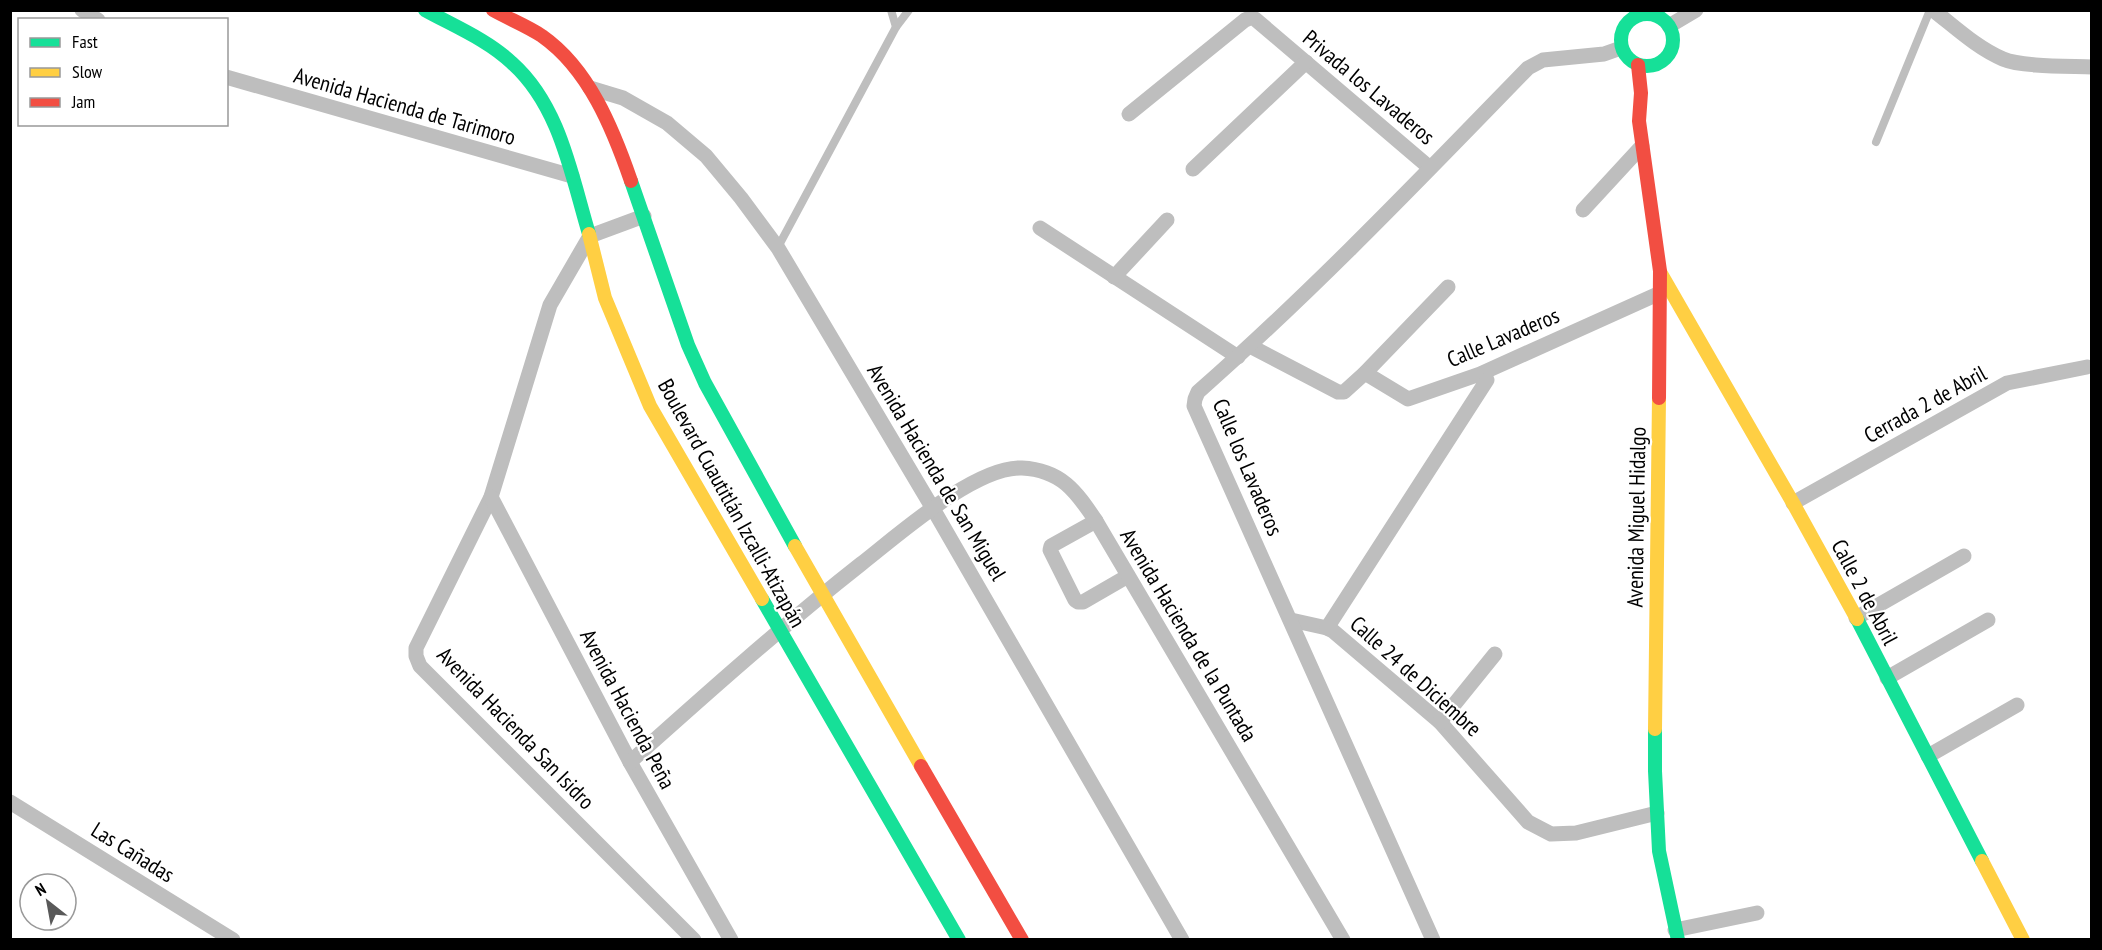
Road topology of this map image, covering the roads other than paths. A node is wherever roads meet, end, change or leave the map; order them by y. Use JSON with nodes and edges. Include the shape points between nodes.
{"nodes":[{"id":1,"x":81,"y":10,"type":"edge"},
{"id":2,"x":425,"y":10,"type":"edge"},
{"id":3,"x":493,"y":10,"type":"edge"},
{"id":4,"x":891,"y":10,"type":"edge"},
{"id":5,"x":909,"y":10,"type":"edge"},
{"id":6,"x":1696,"y":10,"type":"edge"},
{"id":7,"x":1931,"y":10,"type":"edge"},
{"id":8,"x":1648,"y":12,"type":"edge"},
{"id":9,"x":1625,"y":16,"type":"edge"},
{"id":10,"x":95,"y":18,"type":"edge"},
{"id":11,"x":1669,"y":26,"type":"junction"},
{"id":12,"x":896,"y":27,"type":"junction"},
{"id":13,"x":1621,"y":48,"type":"junction"},
{"id":14,"x":1306,"y":62,"type":"junction"},
{"id":15,"x":1645,"y":66,"type":"junction"},
{"id":16,"x":2091,"y":67,"type":"edge"},
{"id":17,"x":228,"y":78,"type":"edge"},
{"id":18,"x":590,"y":88,"type":"junction"},
{"id":19,"x":1129,"y":114,"type":"dead end"},
{"id":20,"x":1876,"y":142,"type":"dead end"},
{"id":21,"x":1642,"y":146,"type":"junction"},
{"id":22,"x":1430,"y":168,"type":"junction"},
{"id":23,"x":1193,"y":169,"type":"dead end"},
{"id":24,"x":572,"y":176,"type":"junction"},
{"id":25,"x":1583,"y":210,"type":"dead end"},
{"id":26,"x":644,"y":216,"type":"junction"},
{"id":27,"x":1167,"y":220,"type":"dead end"},
{"id":28,"x":1040,"y":228,"type":"dead end"},
{"id":29,"x":590,"y":236,"type":"junction"},
{"id":30,"x":777,"y":249,"type":"junction"},
{"id":31,"x":1660,"y":271,"type":"junction"},
{"id":32,"x":1114,"y":277,"type":"junction"},
{"id":33,"x":1448,"y":287,"type":"dead end"},
{"id":34,"x":1660,"y":293,"type":"junction"},
{"id":35,"x":1679,"y":305,"type":"junction"},
{"id":36,"x":1659,"y":313,"type":"junction"},
{"id":37,"x":1250,"y":346,"type":"junction"},
{"id":38,"x":1238,"y":357,"type":"junction"},
{"id":39,"x":2087,"y":367,"type":"dead end"},
{"id":40,"x":1365,"y":373,"type":"junction"},
{"id":41,"x":1487,"y":380,"type":"dead end"},
{"id":42,"x":491,"y":497,"type":"junction"},
{"id":43,"x":1793,"y":503,"type":"junction"},
{"id":44,"x":932,"y":507,"type":"junction"},
{"id":45,"x":1095,"y":521,"type":"junction"},
{"id":46,"x":1964,"y":556,"type":"dead end"},
{"id":47,"x":1128,"y":576,"type":"junction"},
{"id":48,"x":822,"y":595,"type":"junction"},
{"id":49,"x":1856,"y":618,"type":"junction"},
{"id":50,"x":1291,"y":620,"type":"junction"},
{"id":51,"x":1988,"y":620,"type":"dead end"},
{"id":52,"x":1327,"y":627,"type":"junction"},
{"id":53,"x":779,"y":630,"type":"junction"},
{"id":54,"x":1495,"y":654,"type":"dead end"},
{"id":55,"x":1887,"y":678,"type":"junction"},
{"id":56,"x":2017,"y":705,"type":"dead end"},
{"id":57,"x":1440,"y":722,"type":"junction"},
{"id":58,"x":1928,"y":756,"type":"junction"},
{"id":59,"x":630,"y":762,"type":"junction"},
{"id":60,"x":10,"y":802,"type":"edge"},
{"id":61,"x":1657,"y":813,"type":"junction"},
{"id":62,"x":1757,"y":913,"type":"dead end"},
{"id":63,"x":1676,"y":934,"type":"edge"},
{"id":64,"x":233,"y":939,"type":"edge"},
{"id":65,"x":694,"y":939,"type":"edge"},
{"id":66,"x":731,"y":939,"type":"edge"},
{"id":67,"x":959,"y":939,"type":"edge"},
{"id":68,"x":1022,"y":939,"type":"edge"},
{"id":69,"x":1182,"y":939,"type":"edge"},
{"id":70,"x":1343,"y":939,"type":"edge"},
{"id":71,"x":1432,"y":939,"type":"edge"},
{"id":72,"x":2023,"y":939,"type":"edge"}],
"edges":[{"from":1,"to":10,"type":"street"},
{"from":2,"to":24,"type":"main road","name":"Boulevard Cuautitlán Izcalli-Atizapán","via":[[512,62],[536,88],[556,124]]},
{"from":3,"to":18,"type":"main road","name":"Boulevard Cuautitlán Izcalli-Atizapán","via":[[542,36],[567,57]]},
{"from":4,"to":12,"type":"lane"},
{"from":5,"to":12,"type":"lane"},
{"from":6,"to":11,"type":"street"},
{"from":7,"to":16,"type":"street","via":[[2004,60]]},
{"from":7,"to":20,"type":"lane"},
{"from":8,"to":9,"type":"main road"},
{"from":8,"to":11,"type":"main road"},
{"from":9,"to":13,"type":"main road"},
{"from":11,"to":15,"type":"main road","via":[[1673,40],[1669,54],[1658,64]]},
{"from":12,"to":30,"type":"lane"},
{"from":13,"to":15,"type":"main road","via":[[1625,55]]},
{"from":13,"to":22,"type":"street","name":"Calle los Lavaderos","via":[[1536,63],[1528,68]]},
{"from":14,"to":19,"type":"street","name":"Privada los Lavaderos","via":[[1250,18]]},
{"from":14,"to":22,"type":"street","name":"Privada los Lavaderos"},
{"from":14,"to":23,"type":"street"},
{"from":15,"to":21,"type":"main road","name":"Avenida Miguel Hidalgo","via":[[1639,121]]},
{"from":17,"to":24,"type":"street","name":"Avenida Hacienda de Tarimoro"},
{"from":18,"to":26,"type":"main road","name":"Boulevard Cuautitlán Izcalli-Atizapán","via":[[621,152]]},
{"from":18,"to":30,"type":"street","name":"Avenida Hacienda de San Miguel","via":[[623,98],[668,123],[698,149],[741,198]]},
{"from":21,"to":25,"type":"street"},
{"from":21,"to":31,"type":"main road","name":"Avenida Miguel Hidalgo"},
{"from":22,"to":37,"type":"street","name":"Calle los Lavaderos"},
{"from":24,"to":29,"type":"main road","name":"Boulevard Cuautitlán Izcalli-Atizapán"},
{"from":26,"to":29,"type":"street"},
{"from":26,"to":48,"type":"main road","name":"Boulevard Cuautitlán Izcalli-Atizapán","via":[[705,383]]},
{"from":27,"to":32,"type":"street"},
{"from":28,"to":32,"type":"street"},
{"from":29,"to":42,"type":"street","name":"Avenida Hacienda San Isidro","via":[[550,306]]},
{"from":29,"to":53,"type":"main road","name":"Boulevard Cuautitlán Izcalli-Atizapán","via":[[605,298],[650,406]]},
{"from":30,"to":44,"type":"street","name":"Avenida Hacienda de San Miguel"},
{"from":31,"to":34,"type":"main road","name":"Avenida Miguel Hidalgo"},
{"from":31,"to":35,"type":"main road","name":"Calle 2 de Abril"},
{"from":32,"to":38,"type":"street"},
{"from":33,"to":40,"type":"street"},
{"from":34,"to":36,"type":"main road","name":"Avenida Miguel Hidalgo"},
{"from":34,"to":40,"type":"street","name":"Calle Lavaderos","via":[[1480,374],[1408,399]]},
{"from":35,"to":36,"type":"main road","via":[[1668,305]]},
{"from":35,"to":43,"type":"main road","name":"Calle 2 de Abril"},
{"from":36,"to":61,"type":"main road","name":"Avenida Miguel Hidalgo"},
{"from":37,"to":38,"type":"street","name":"Calle los Lavaderos"},
{"from":37,"to":40,"type":"street","via":[[1338,392],[1344,392]]},
{"from":38,"to":50,"type":"street","name":"Calle los Lavaderos","via":[[1198,392],[1194,406]]},
{"from":39,"to":43,"type":"street","name":"Cerrada 2 de Abril","via":[[2007,383]]},
{"from":41,"to":52,"type":"street"},
{"from":42,"to":59,"type":"street","name":"Avenida Hacienda Peña"},
{"from":42,"to":65,"type":"street","name":"Avenida Hacienda San Isidro","via":[[416,648],[420,666]]},
{"from":43,"to":49,"type":"main road","name":"Calle 2 de Abril"},
{"from":44,"to":45,"type":"street","name":"Avenida Hacienda de la Puntada","via":[[982,478],[1021,468],[1064,482],[1077,493]]},
{"from":44,"to":48,"type":"street","name":"Avenida Hacienda de la Puntada"},
{"from":44,"to":69,"type":"street","name":"Avenida Hacienda de San Miguel"},
{"from":45,"to":47,"type":"street","name":"Avenida Hacienda de la Puntada"},
{"from":45,"to":47,"type":"street","via":[[1051,546],[1075,600],[1083,602]]},
{"from":46,"to":49,"type":"street"},
{"from":47,"to":70,"type":"street","name":"Avenida Hacienda de la Puntada"},
{"from":48,"to":53,"type":"street","name":"Avenida Hacienda de la Puntada"},
{"from":48,"to":68,"type":"main road","name":"Boulevard Cuautitlán Izcalli-Atizapán"},
{"from":49,"to":55,"type":"main road","name":"Calle 2 de Abril"},
{"from":50,"to":52,"type":"street","name":"Calle 24 de Diciembre"},
{"from":50,"to":71,"type":"street","name":"Calle los Lavaderos"},
{"from":51,"to":55,"type":"street"},
{"from":52,"to":57,"type":"street","name":"Calle 24 de Diciembre"},
{"from":53,"to":59,"type":"street","name":"Avenida Hacienda de la Puntada"},
{"from":53,"to":67,"type":"main road","name":"Boulevard Cuautitlán Izcalli-Atizapán"},
{"from":54,"to":57,"type":"street"},
{"from":55,"to":58,"type":"main road","name":"Calle 2 de Abril"},
{"from":56,"to":58,"type":"street"},
{"from":57,"to":61,"type":"street","name":"Calle 24 de Diciembre","via":[[1528,822],[1551,834]]},
{"from":58,"to":72,"type":"main road","name":"Calle 2 de Abril"},
{"from":59,"to":66,"type":"street","name":"Avenida Hacienda Peña"},
{"from":60,"to":64,"type":"street","name":"Las Cañadas"},
{"from":61,"to":63,"type":"main road","name":"Avenida Miguel Hidalgo","via":[[1659,850]]},
{"from":62,"to":63,"type":"street"}]}
